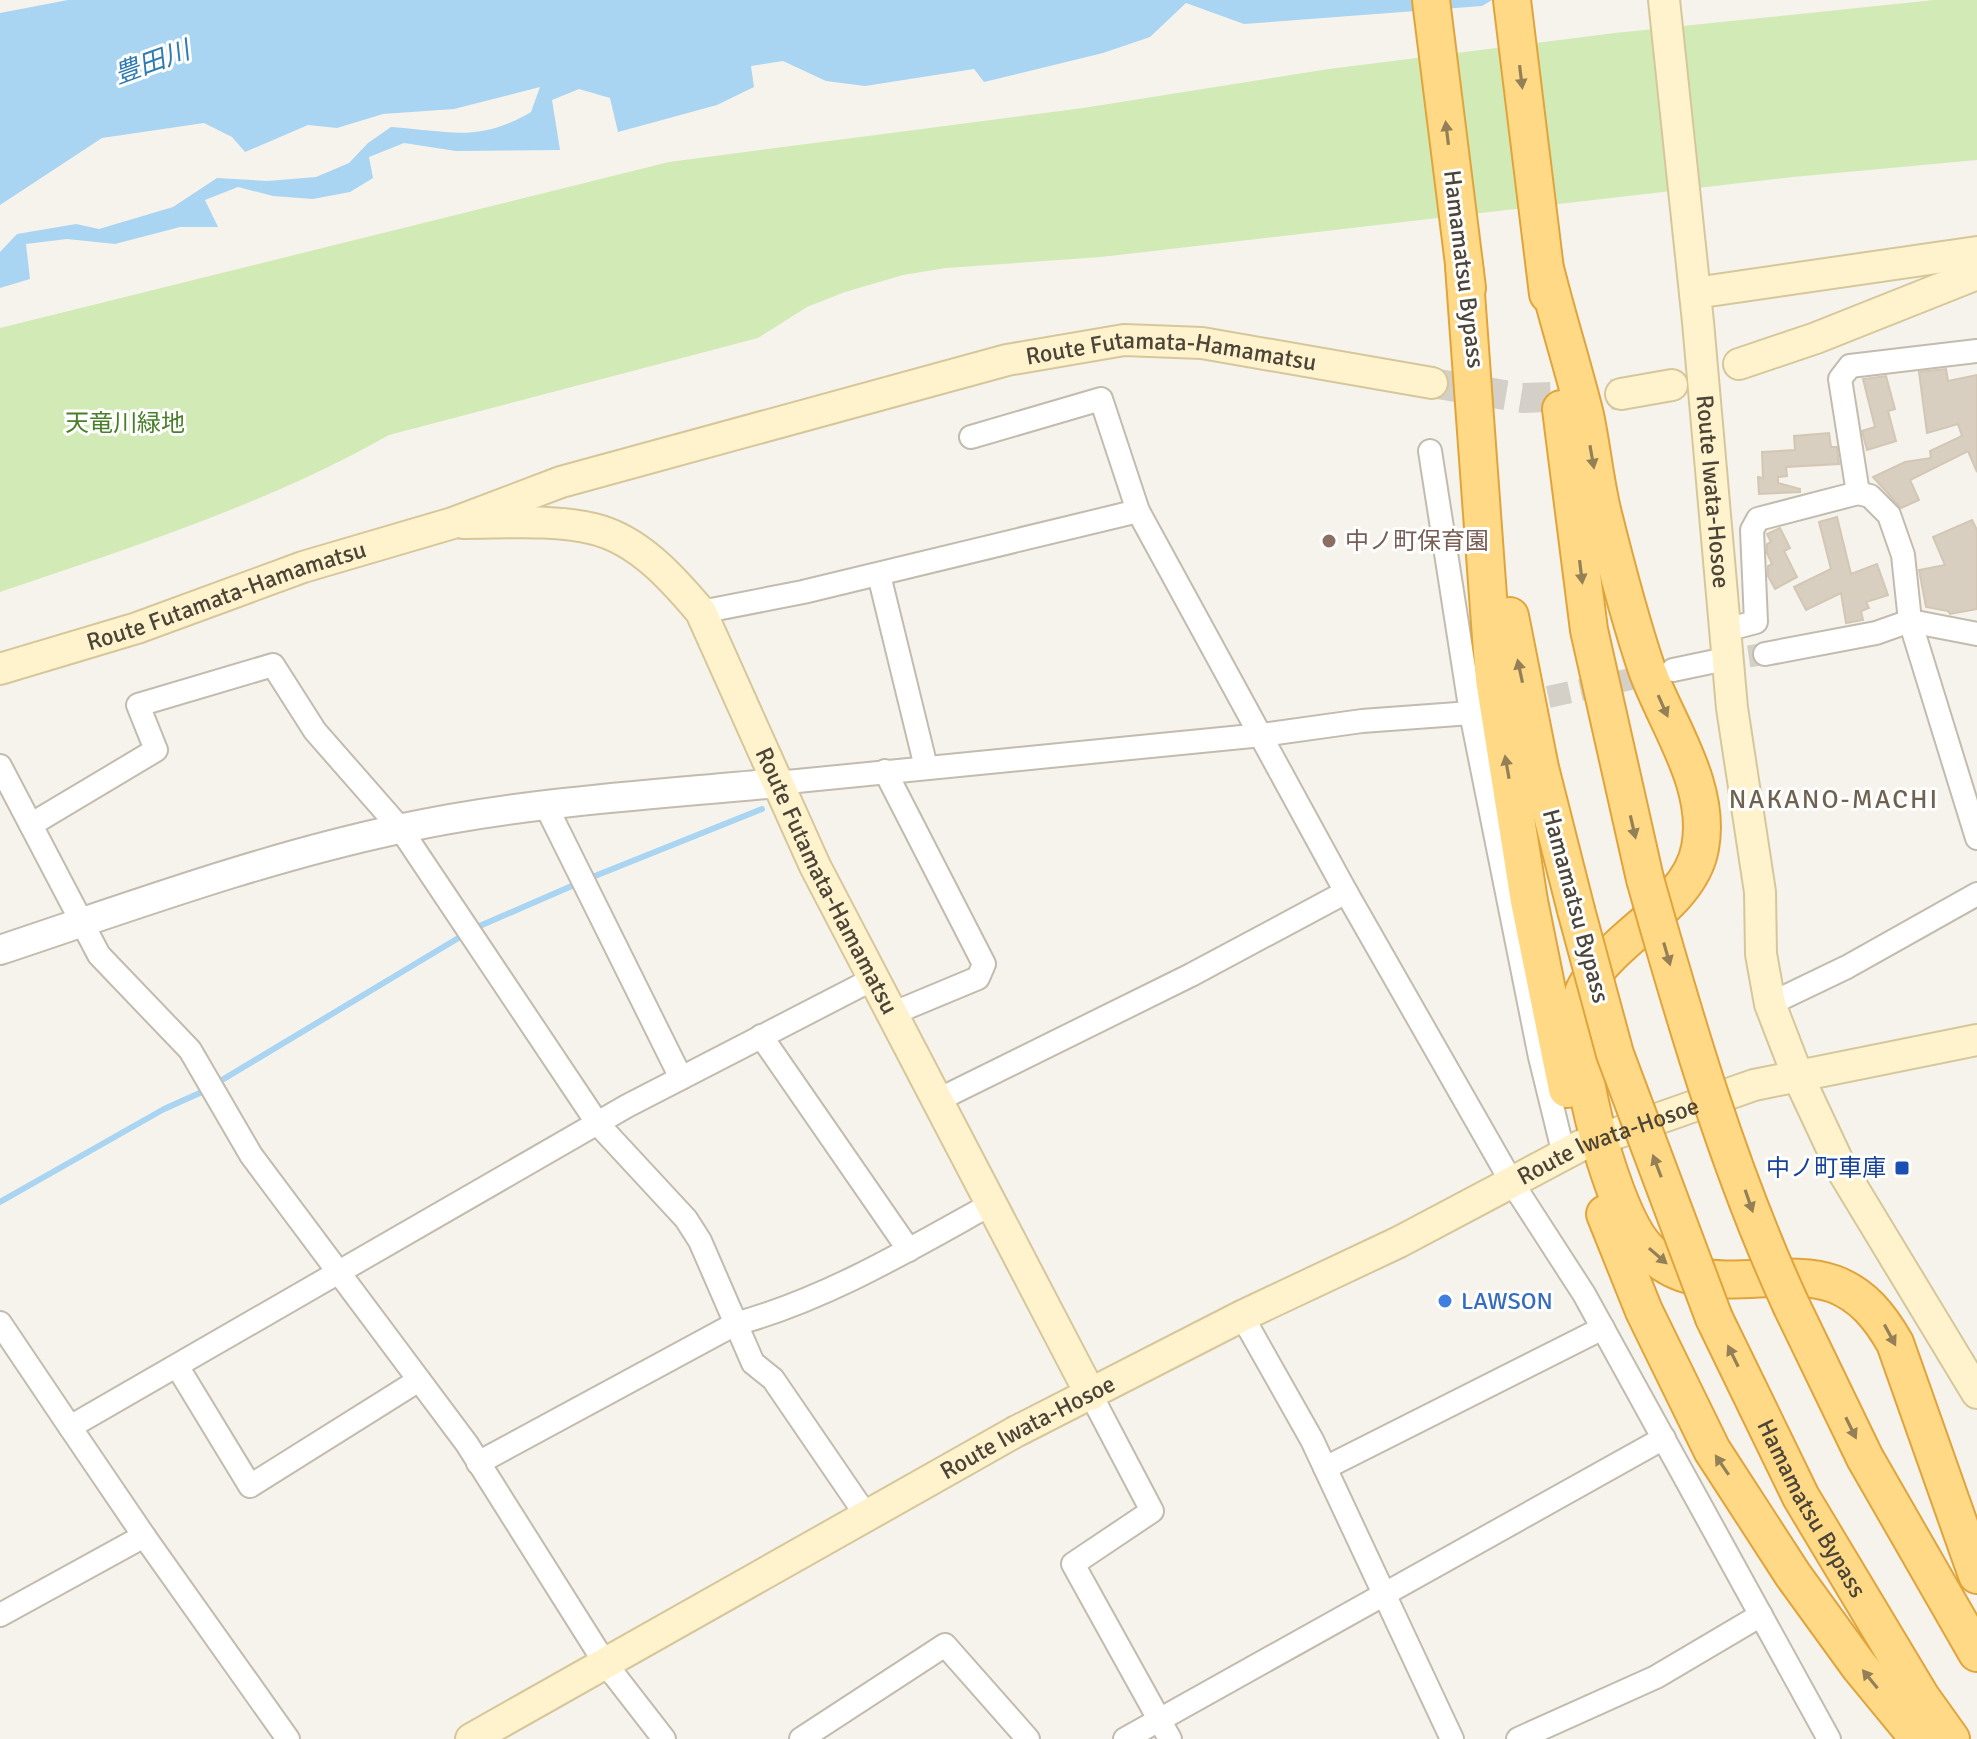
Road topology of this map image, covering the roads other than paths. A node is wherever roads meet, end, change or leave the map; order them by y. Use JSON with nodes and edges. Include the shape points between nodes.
{"nodes":[{"id":1,"x":1431,"y":0,"type":"edge"},
{"id":2,"x":1512,"y":0,"type":"edge"},
{"id":3,"x":1664,"y":0,"type":"edge"},
{"id":4,"x":1977,"y":252,"type":"edge"},
{"id":5,"x":1464,"y":266,"type":"junction"},
{"id":6,"x":1546,"y":272,"type":"junction"},
{"id":7,"x":1977,"y":274,"type":"edge"},
{"id":8,"x":1695,"y":293,"type":"junction"},
{"id":9,"x":1977,"y":351,"type":"edge"},
{"id":10,"x":1739,"y":364,"type":"dead end"},
{"id":11,"x":1432,"y":383,"type":"tunnel mouth"},
{"id":12,"x":1672,"y":385,"type":"dead end"},
{"id":13,"x":1621,"y":394,"type":"tunnel mouth"},
{"id":14,"x":971,"y":437,"type":"dead end"},
{"id":15,"x":1430,"y":451,"type":"dead end"},
{"id":16,"x":1858,"y":493,"type":"junction"},
{"id":17,"x":1138,"y":511,"type":"junction"},
{"id":18,"x":453,"y":523,"type":"junction"},
{"id":19,"x":879,"y":575,"type":"junction"},
{"id":20,"x":701,"y":612,"type":"junction"},
{"id":21,"x":1910,"y":621,"type":"junction"},
{"id":22,"x":1725,"y":630,"type":"junction"},
{"id":23,"x":1977,"y":634,"type":"edge"},
{"id":24,"x":1765,"y":654,"type":"tunnel mouth"},
{"id":25,"x":1716,"y":661,"type":"tunnel mouth"},
{"id":26,"x":0,"y":669,"type":"edge"},
{"id":27,"x":1673,"y":670,"type":"tunnel mouth"},
{"id":28,"x":1471,"y":713,"type":"junction"},
{"id":29,"x":1262,"y":735,"type":"junction"},
{"id":30,"x":0,"y":766,"type":"edge"},
{"id":31,"x":926,"y":767,"type":"junction"},
{"id":32,"x":885,"y":771,"type":"junction"},
{"id":33,"x":777,"y":783,"type":"junction"},
{"id":34,"x":545,"y":804,"type":"junction"},
{"id":35,"x":32,"y":824,"type":"junction"},
{"id":36,"x":400,"y":828,"type":"junction"},
{"id":37,"x":1977,"y":838,"type":"edge"},
{"id":38,"x":1346,"y":892,"type":"junction"},
{"id":39,"x":1977,"y":894,"type":"edge"},
{"id":40,"x":82,"y":923,"type":"junction"},
{"id":41,"x":0,"y":950,"type":"edge"},
{"id":42,"x":875,"y":978,"type":"junction"},
{"id":43,"x":1770,"y":1004,"type":"junction"},
{"id":44,"x":894,"y":1013,"type":"junction"},
{"id":45,"x":761,"y":1036,"type":"junction"},
{"id":46,"x":1977,"y":1040,"type":"edge"},
{"id":47,"x":1797,"y":1074,"type":"junction"},
{"id":48,"x":681,"y":1078,"type":"junction"},
{"id":49,"x":940,"y":1099,"type":"junction"},
{"id":50,"x":598,"y":1124,"type":"junction"},
{"id":51,"x":1582,"y":1146,"type":"junction"},
{"id":52,"x":1511,"y":1181,"type":"junction"},
{"id":53,"x":993,"y":1203,"type":"junction"},
{"id":54,"x":909,"y":1250,"type":"junction"},
{"id":55,"x":339,"y":1273,"type":"junction"},
{"id":56,"x":1242,"y":1316,"type":"junction"},
{"id":57,"x":0,"y":1323,"type":"edge"},
{"id":58,"x":735,"y":1324,"type":"junction"},
{"id":59,"x":1603,"y":1328,"type":"junction"},
{"id":60,"x":177,"y":1366,"type":"junction"},
{"id":61,"x":419,"y":1380,"type":"junction"},
{"id":62,"x":1977,"y":1393,"type":"edge"},
{"id":63,"x":1091,"y":1395,"type":"junction"},
{"id":64,"x":70,"y":1427,"type":"junction"},
{"id":65,"x":1664,"y":1438,"type":"junction"},
{"id":66,"x":478,"y":1463,"type":"junction"},
{"id":67,"x":1325,"y":1468,"type":"junction"},
{"id":68,"x":866,"y":1515,"type":"junction"},
{"id":69,"x":144,"y":1536,"type":"junction"},
{"id":70,"x":1977,"y":1575,"type":"edge"},
{"id":71,"x":1383,"y":1595,"type":"junction"},
{"id":72,"x":0,"y":1615,"type":"edge"},
{"id":73,"x":1761,"y":1615,"type":"junction"},
{"id":74,"x":1977,"y":1653,"type":"edge"},
{"id":75,"x":605,"y":1663,"type":"junction"},
{"id":76,"x":1166,"y":1729,"type":"edge"},
{"id":77,"x":288,"y":1739,"type":"edge"},
{"id":78,"x":471,"y":1739,"type":"edge"},
{"id":79,"x":664,"y":1739,"type":"edge"},
{"id":80,"x":801,"y":1739,"type":"edge"},
{"id":81,"x":1028,"y":1739,"type":"edge"},
{"id":82,"x":1125,"y":1739,"type":"edge"},
{"id":83,"x":1452,"y":1739,"type":"edge"},
{"id":84,"x":1518,"y":1739,"type":"edge"},
{"id":85,"x":1829,"y":1739,"type":"edge"},
{"id":86,"x":1919,"y":1739,"type":"edge"},
{"id":87,"x":1951,"y":1739,"type":"edge"}],
"edges":[{"from":5,"to":1,"type":"highway","name":"Hamamatsu Bypass","one_way":true},
{"from":2,"to":6,"type":"highway","one_way":true},
{"from":3,"to":8,"type":"main road","name":"Route Iwata-Hosoe"},
{"from":4,"to":8,"type":"main road"},
{"from":51,"to":5,"type":"highway","one_way":true,"via":[[1531,916],[1494,679]]},
{"from":87,"to":5,"type":"highway","name":"Hamamatsu Bypass","one_way":true,"bridge":true,"via":[[1801,1497],[1714,1318],[1615,1054],[1540,768],[1514,642]]},
{"from":6,"to":51,"type":"highway","one_way":true,"via":[[1585,416],[1603,513],[1644,658],[1690,769],[1699,810],[1700,848],[1688,876],[1602,964],[1584,990],[1579,1018]]},
{"from":6,"to":74,"type":"highway","one_way":true,"bridge":true,"via":[[1589,630],[1645,879],[1688,1028],[1768,1256],[1865,1458]]},
{"from":7,"to":10,"type":"main road"},
{"from":8,"to":22,"type":"main road","name":"Route Iwata-Hosoe"},
{"from":9,"to":16,"type":"street","via":[[1850,366],[1840,379]]},
{"from":11,"to":18,"type":"main road","name":"Route Futamata-Hamamatsu","via":[[1202,343],[1124,340],[1007,360],[789,419],[561,482]]},
{"from":12,"to":13,"type":"main road"},
{"from":14,"to":17,"type":"street","via":[[1101,399]]},
{"from":15,"to":28,"type":"street"},
{"from":16,"to":21,"type":"street","via":[[1870,496],[1889,515],[1903,555]]},
{"from":16,"to":22,"type":"street","via":[[1758,519],[1752,530],[1756,622]]},
{"from":17,"to":19,"type":"street"},
{"from":17,"to":29,"type":"street"},
{"from":18,"to":20,"type":"main road","name":"Route Futamata-Hamamatsu","via":[[595,529],[639,550]]},
{"from":18,"to":26,"type":"main road","name":"Route Futamata-Hamamatsu","via":[[303,567],[137,628]]},
{"from":19,"to":20,"type":"street"},
{"from":19,"to":31,"type":"street"},
{"from":20,"to":33,"type":"main road","name":"Route Futamata-Hamamatsu"},
{"from":21,"to":23,"type":"street"},
{"from":21,"to":24,"type":"street","via":[[1876,633]]},
{"from":21,"to":37,"type":"street"},
{"from":22,"to":43,"type":"main road","name":"Route Iwata-Hosoe"},
{"from":25,"to":27,"type":"street"},
{"from":28,"to":29,"type":"street"},
{"from":28,"to":51,"type":"street","via":[[1540,1057]]},
{"from":29,"to":31,"type":"street"},
{"from":29,"to":38,"type":"street"},
{"from":30,"to":35,"type":"street"},
{"from":31,"to":32,"type":"street"},
{"from":32,"to":33,"type":"street"},
{"from":32,"to":44,"type":"street","via":[[984,964],[978,978]]},
{"from":33,"to":34,"type":"street"},
{"from":33,"to":42,"type":"main road","name":"Route Futamata-Hamamatsu"},
{"from":34,"to":36,"type":"street"},
{"from":34,"to":48,"type":"street"},
{"from":35,"to":36,"type":"street","via":[[156,750],[138,705],[273,665],[315,731]]},
{"from":35,"to":40,"type":"street"},
{"from":36,"to":40,"type":"street","via":[[270,860]]},
{"from":36,"to":50,"type":"street"},
{"from":38,"to":49,"type":"street"},
{"from":38,"to":52,"type":"street"},
{"from":39,"to":43,"type":"street"},
{"from":40,"to":41,"type":"street"},
{"from":40,"to":55,"type":"street","via":[[99,955],[190,1050],[251,1155]]},
{"from":42,"to":44,"type":"main road","name":"Route Futamata-Hamamatsu"},
{"from":42,"to":45,"type":"street"},
{"from":43,"to":47,"type":"main road","name":"Route Iwata-Hosoe"},
{"from":44,"to":49,"type":"main road","name":"Route Futamata-Hamamatsu"},
{"from":45,"to":48,"type":"street"},
{"from":45,"to":54,"type":"street"},
{"from":46,"to":47,"type":"main road"},
{"from":47,"to":51,"type":"main road","name":"Route Iwata-Hosoe"},
{"from":47,"to":62,"type":"main road","via":[[1842,1170]]},
{"from":48,"to":50,"type":"street"},
{"from":49,"to":53,"type":"main road","name":"Route Futamata-Hamamatsu"},
{"from":50,"to":55,"type":"street"},
{"from":50,"to":58,"type":"street","via":[[686,1219]]},
{"from":51,"to":52,"type":"main road","name":"Route Iwata-Hosoe"},
{"from":51,"to":70,"type":"highway","one_way":true,"via":[[1616,1193],[1640,1240],[1668,1265],[1707,1280],[1832,1283],[1881,1317],[1895,1343]]},
{"from":86,"to":51,"type":"highway","one_way":true,"via":[[1793,1575],[1712,1450],[1644,1311]]},
{"from":52,"to":56,"type":"main road","name":"Route Iwata-Hosoe","via":[[1399,1242]]},
{"from":52,"to":59,"type":"street"},
{"from":53,"to":54,"type":"street"},
{"from":53,"to":63,"type":"main road","name":"Route Futamata-Hamamatsu"},
{"from":54,"to":58,"type":"street","via":[[777,1312]]},
{"from":55,"to":60,"type":"street"},
{"from":55,"to":61,"type":"street"},
{"from":56,"to":63,"type":"main road","name":"Route Iwata-Hosoe"},
{"from":56,"to":67,"type":"street"},
{"from":57,"to":64,"type":"street"},
{"from":58,"to":66,"type":"street"},
{"from":58,"to":68,"type":"street","via":[[753,1363],[773,1379]]},
{"from":59,"to":65,"type":"street"},
{"from":59,"to":67,"type":"street"},
{"from":60,"to":61,"type":"street","via":[[250,1486]]},
{"from":60,"to":64,"type":"street"},
{"from":61,"to":66,"type":"street"},
{"from":63,"to":68,"type":"main road","name":"Route Iwata-Hosoe"},
{"from":63,"to":76,"type":"street","via":[[1152,1511],[1073,1564]]},
{"from":64,"to":69,"type":"street"},
{"from":65,"to":71,"type":"street"},
{"from":65,"to":73,"type":"street"},
{"from":66,"to":75,"type":"street"},
{"from":67,"to":71,"type":"street"},
{"from":68,"to":75,"type":"main road","name":"Route Iwata-Hosoe"},
{"from":69,"to":72,"type":"street"},
{"from":69,"to":77,"type":"street"},
{"from":71,"to":76,"type":"street"},
{"from":71,"to":83,"type":"street"},
{"from":73,"to":84,"type":"street","via":[[1656,1677]]},
{"from":73,"to":85,"type":"street"},
{"from":75,"to":78,"type":"main road","name":"Route Iwata-Hosoe"},
{"from":75,"to":79,"type":"street"},
{"from":76,"to":82,"type":"street"},
{"from":80,"to":81,"type":"street","via":[[945,1645]]}]}
